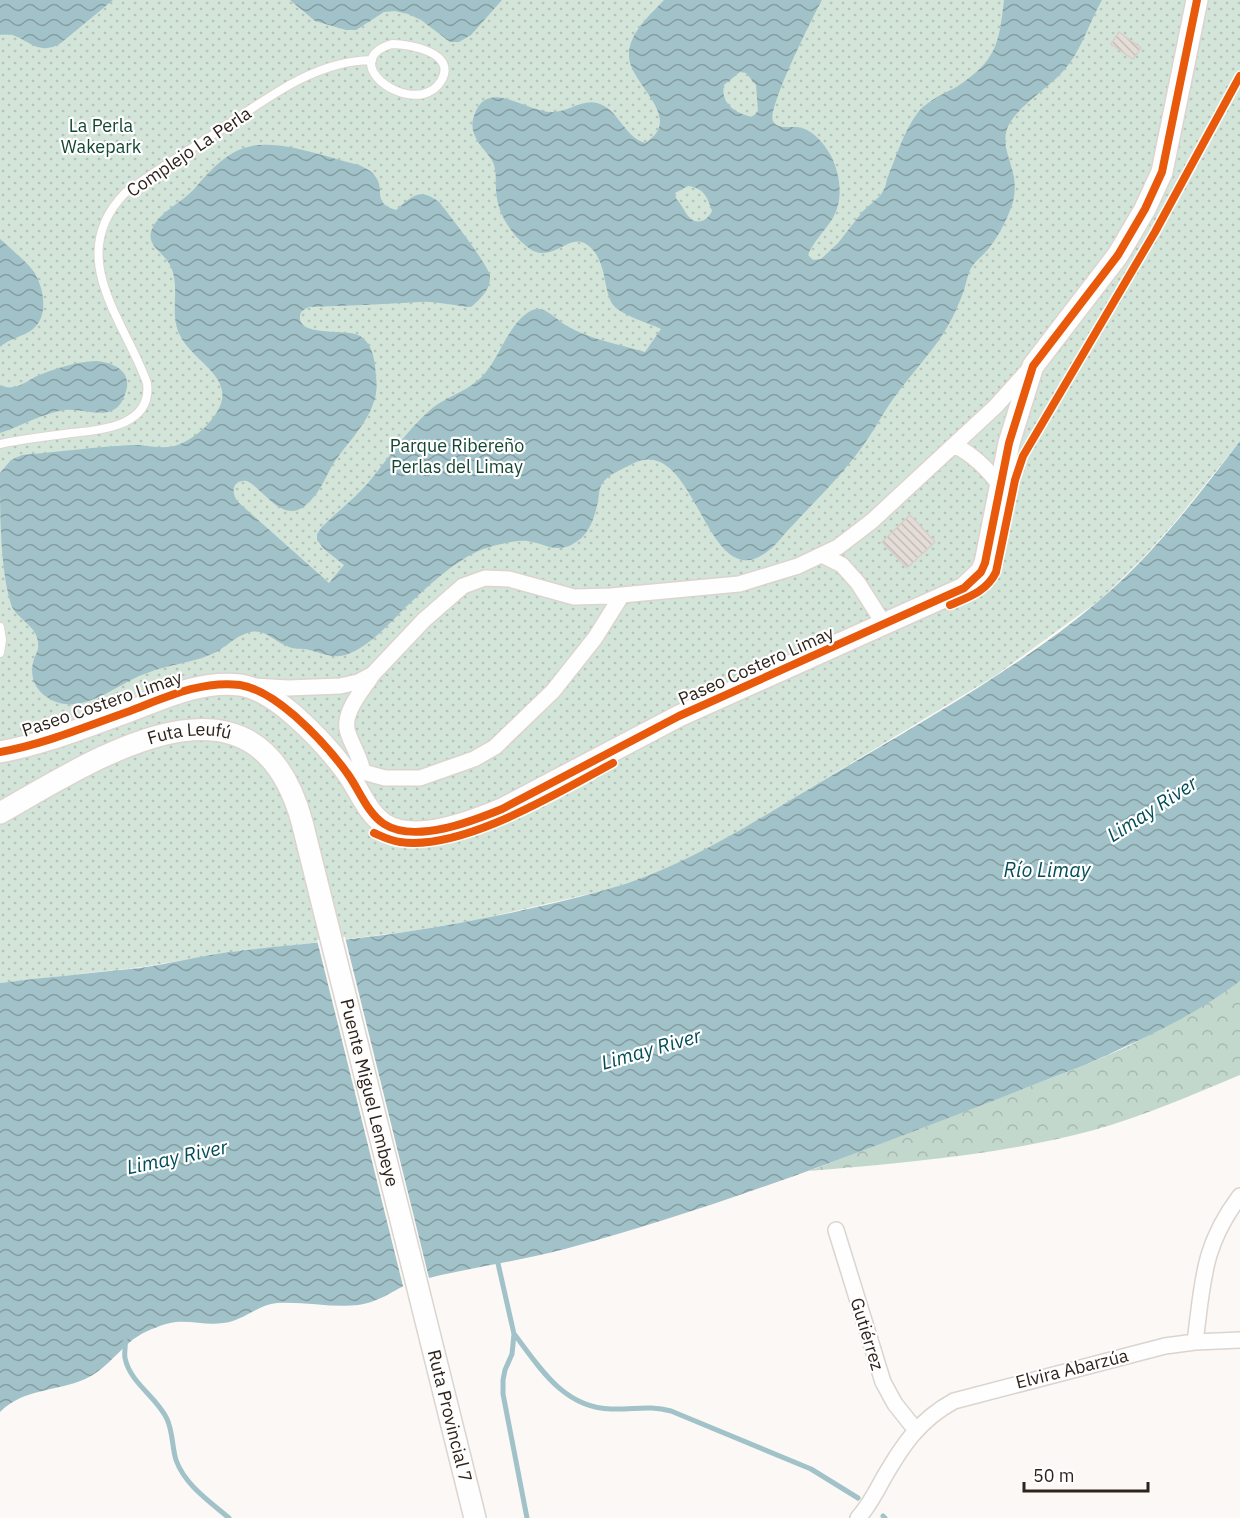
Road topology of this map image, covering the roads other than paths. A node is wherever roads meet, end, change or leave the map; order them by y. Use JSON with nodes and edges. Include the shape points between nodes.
{"nodes":[{"id":1,"x":1197,"y":0,"type":"edge"},
{"id":2,"x":372,"y":60,"type":"junction"},
{"id":3,"x":1033,"y":366,"type":"junction"},
{"id":4,"x":0,"y":444,"type":"edge"},
{"id":5,"x":954,"y":445,"type":"junction"},
{"id":6,"x":1001,"y":487,"type":"junction"},
{"id":7,"x":822,"y":555,"type":"junction"},
{"id":8,"x":622,"y":595,"type":"junction"},
{"id":9,"x":884,"y":624,"type":"junction"},
{"id":10,"x":0,"y":627,"type":"edge"},
{"id":11,"x":0,"y":653,"type":"edge"},
{"id":12,"x":373,"y":674,"type":"junction"},
{"id":13,"x":242,"y":686,"type":"junction"},
{"id":14,"x":0,"y":752,"type":"edge"},
{"id":15,"x":357,"y":775,"type":"junction"},
{"id":16,"x":0,"y":813,"type":"edge"},
{"id":17,"x":314,"y":869,"type":"joint"},
{"id":18,"x":1240,"y":1196,"type":"edge"},
{"id":19,"x":1240,"y":1214,"type":"edge"},
{"id":20,"x":1224,"y":1218,"type":"junction"},
{"id":21,"x":836,"y":1230,"type":"dead end"},
{"id":22,"x":425,"y":1317,"type":"joint"},
{"id":23,"x":1240,"y":1340,"type":"edge"},
{"id":24,"x":1195,"y":1342,"type":"junction"},
{"id":25,"x":915,"y":1429,"type":"junction"},
{"id":26,"x":475,"y":1518,"type":"edge"},
{"id":27,"x":858,"y":1518,"type":"edge"}],
"edges":[{"from":1,"to":3,"type":"street","name":"Paseo Costero Limay","via":[[1155,191],[1118,255]]},
{"from":2,"to":2,"type":"lane","name":"Complejo La Perla","via":[[378,80],[399,93],[412,95],[433,90],[444,76],[442,62],[417,46],[383,47]]},
{"from":2,"to":4,"type":"lane","name":"Complejo La Perla","via":[[325,68],[285,87],[114,204],[97,251],[98,267],[147,383],[145,404],[129,420],[108,429]]},
{"from":3,"to":5,"type":"street"},
{"from":3,"to":6,"type":"street","name":"Paseo Costero Limay","via":[[1014,425]]},
{"from":5,"to":6,"type":"street","via":[[988,469]]},
{"from":5,"to":7,"type":"street","via":[[872,521]]},
{"from":6,"to":9,"type":"street","name":"Paseo Costero Limay","via":[[981,573],[964,588]]},
{"from":7,"to":8,"type":"street","via":[[739,584]]},
{"from":7,"to":9,"type":"street","via":[[842,565]]},
{"from":8,"to":12,"type":"street","via":[[574,597],[509,579],[484,578],[463,586],[423,620]]},
{"from":8,"to":15,"type":"street","via":[[595,638],[553,691],[495,747],[474,759],[420,778]]},
{"from":9,"to":15,"type":"street","name":"Paseo Costero Limay","via":[[679,716],[523,799],[462,824],[410,832],[385,825],[371,810]]},
{"from":10,"to":11,"type":"lane"},
{"from":12,"to":13,"type":"street","via":[[340,686]]},
{"from":12,"to":15,"type":"street","via":[[348,714],[347,730],[359,755]]},
{"from":13,"to":14,"type":"street","name":"Paseo Costero Limay","via":[[225,684],[186,691],[48,741]]},
{"from":13,"to":15,"type":"street","name":"Paseo Costero Limay","via":[[289,711]]},
{"from":16,"to":17,"type":"street","name":"Futa Leufú","via":[[109,754],[166,733],[212,728],[244,739],[272,760],[283,775],[298,806]]},
{"from":17,"to":22,"type":"street","name":"Puente Miguel Lembeye"},
{"from":18,"to":20,"type":"street"},
{"from":19,"to":20,"type":"street"},
{"from":20,"to":24,"type":"street","via":[[1207,1257]]},
{"from":21,"to":25,"type":"street","name":"Gutiérrez","via":[[883,1382]]},
{"from":22,"to":26,"type":"street","name":"Ruta Provincial 7"},
{"from":23,"to":24,"type":"street","name":"Elvira Abarzúa"},
{"from":24,"to":25,"type":"street","name":"Elvira Abarzúa","via":[[1152,1349],[965,1397],[944,1406]]},
{"from":25,"to":27,"type":"street","name":"Elvira Abarzúa"}]}
